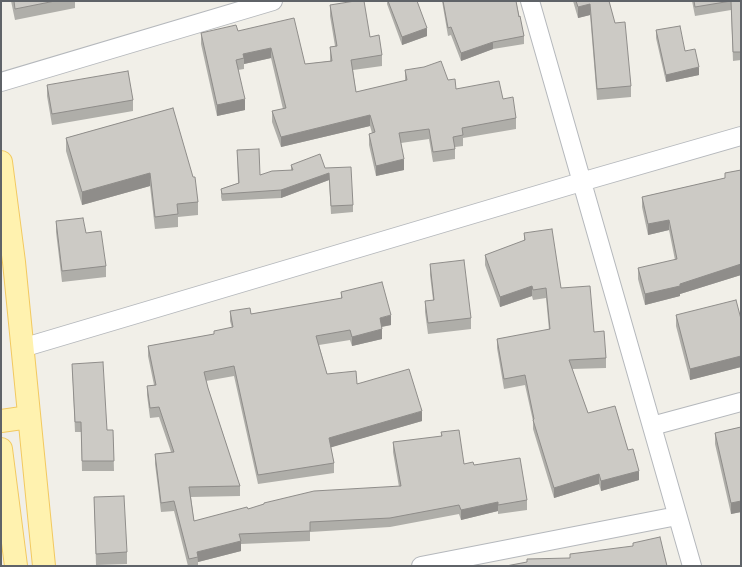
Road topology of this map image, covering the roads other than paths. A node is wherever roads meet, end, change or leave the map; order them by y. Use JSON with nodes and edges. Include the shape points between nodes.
{"nodes":[{"id":1,"x":530,"y":1,"type":"edge"},
{"id":2,"x":262,"y":3,"type":"edge"},
{"id":3,"x":1,"y":82,"type":"edge"},
{"id":4,"x":741,"y":136,"type":"edge"},
{"id":5,"x":1,"y":162,"type":"edge"},
{"id":6,"x":581,"y":182,"type":"junction"},
{"id":7,"x":22,"y":348,"type":"junction"},
{"id":8,"x":741,"y":402,"type":"edge"},
{"id":9,"x":29,"y":417,"type":"junction"},
{"id":10,"x":1,"y":421,"type":"edge"},
{"id":11,"x":652,"y":426,"type":"junction"},
{"id":12,"x":1,"y":449,"type":"edge"},
{"id":13,"x":677,"y":516,"type":"junction"},
{"id":14,"x":16,"y":566,"type":"edge"},
{"id":15,"x":44,"y":566,"type":"edge"},
{"id":16,"x":421,"y":566,"type":"edge"},
{"id":17,"x":692,"y":566,"type":"edge"}],
"edges":[{"from":1,"to":6,"type":"street"},
{"from":2,"to":3,"type":"street"},
{"from":4,"to":6,"type":"street"},
{"from":5,"to":7,"type":"main road"},
{"from":6,"to":7,"type":"street"},
{"from":6,"to":11,"type":"street"},
{"from":7,"to":9,"type":"main road"},
{"from":8,"to":11,"type":"street"},
{"from":9,"to":10,"type":"main road"},
{"from":9,"to":15,"type":"main road"},
{"from":11,"to":13,"type":"street"},
{"from":12,"to":14,"type":"main road"},
{"from":13,"to":16,"type":"street"},
{"from":13,"to":17,"type":"street"}]}
